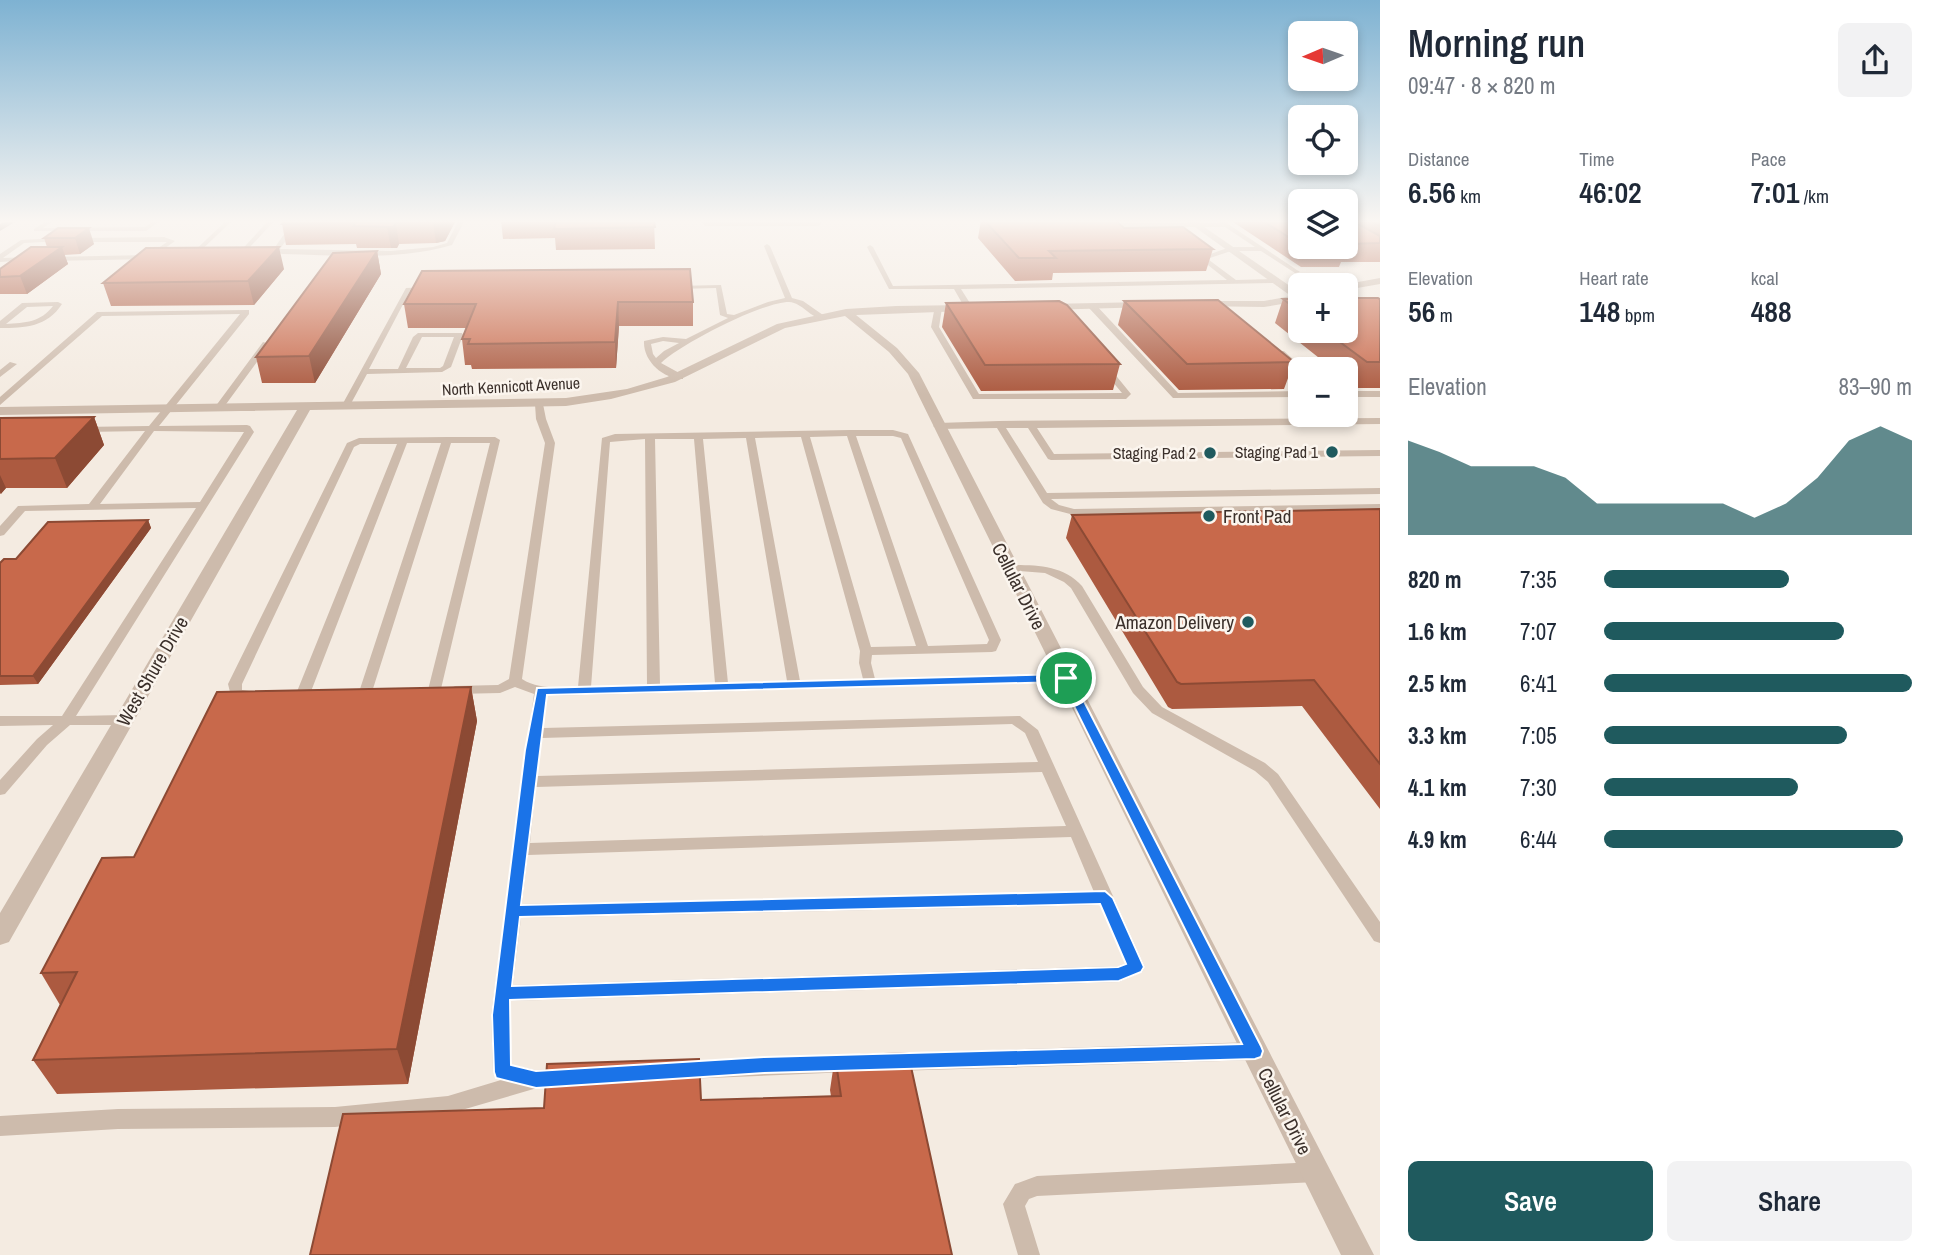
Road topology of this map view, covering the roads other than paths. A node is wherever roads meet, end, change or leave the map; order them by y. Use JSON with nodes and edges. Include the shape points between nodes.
{"nodes":[{"id":1,"x":780,"y":279,"type":"edge"},
{"id":2,"x":886,"y":279,"type":"edge"},
{"id":3,"x":1230,"y":279,"type":"edge"},
{"id":4,"x":1272,"y":279,"type":"edge"},
{"id":5,"x":1233,"y":281,"type":"junction"},
{"id":6,"x":1275,"y":281,"type":"junction"},
{"id":7,"x":1380,"y":281,"type":"edge"},
{"id":8,"x":1358,"y":285,"type":"edge"},
{"id":9,"x":662,"y":287,"type":"edge"},
{"id":10,"x":956,"y":287,"type":"junction"},
{"id":11,"x":434,"y":289,"type":"edge"},
{"id":12,"x":1288,"y":290,"type":"edge"},
{"id":13,"x":789,"y":300,"type":"junction"},
{"id":14,"x":1288,"y":300,"type":"edge"},
{"id":15,"x":1195,"y":304,"type":"edge"},
{"id":16,"x":1221,"y":304,"type":"junction"},
{"id":17,"x":1157,"y":305,"type":"edge"},
{"id":18,"x":1092,"y":306,"type":"junction"},
{"id":19,"x":969,"y":308,"type":"junction"},
{"id":20,"x":982,"y":308,"type":"edge"},
{"id":21,"x":938,"y":309,"type":"junction"},
{"id":22,"x":1037,"y":310,"type":"joint"},
{"id":23,"x":846,"y":312,"type":"junction"},
{"id":24,"x":1231,"y":312,"type":"edge"},
{"id":25,"x":820,"y":317,"type":"junction"},
{"id":26,"x":735,"y":318,"type":"junction"},
{"id":27,"x":1051,"y":319,"type":"edge"},
{"id":28,"x":0,"y":326,"type":"edge"},
{"id":29,"x":273,"y":335,"type":"edge"},
{"id":30,"x":688,"y":342,"type":"junction"},
{"id":31,"x":1270,"y":345,"type":"edge"},
{"id":32,"x":1288,"y":359,"type":"edge"},
{"id":33,"x":656,"y":363,"type":"junction"},
{"id":34,"x":13,"y":364,"type":"dead end"},
{"id":35,"x":1101,"y":364,"type":"edge"},
{"id":36,"x":401,"y":371,"type":"junction"},
{"id":37,"x":364,"y":372,"type":"junction"},
{"id":38,"x":0,"y":374,"type":"edge"},
{"id":39,"x":680,"y":377,"type":"junction"},
{"id":40,"x":1288,"y":394,"type":"edge"},
{"id":41,"x":1358,"y":394,"type":"edge"},
{"id":42,"x":1380,"y":394,"type":"edge"},
{"id":43,"x":0,"y":402,"type":"edge"},
{"id":44,"x":539,"y":404,"type":"junction"},
{"id":45,"x":345,"y":407,"type":"junction"},
{"id":46,"x":305,"y":408,"type":"junction"},
{"id":47,"x":168,"y":409,"type":"junction"},
{"id":48,"x":218,"y":409,"type":"junction"},
{"id":49,"x":0,"y":411,"type":"edge"},
{"id":50,"x":1380,"y":421,"type":"edge"},
{"id":51,"x":999,"y":424,"type":"junction"},
{"id":52,"x":939,"y":426,"type":"junction"},
{"id":53,"x":1031,"y":426,"type":"junction"},
{"id":54,"x":152,"y":428,"type":"junction"},
{"id":55,"x":69,"y":429,"type":"edge"},
{"id":56,"x":850,"y":433,"type":"junction"},
{"id":57,"x":805,"y":434,"type":"junction"},
{"id":58,"x":750,"y":435,"type":"junction"},
{"id":59,"x":650,"y":436,"type":"junction"},
{"id":60,"x":698,"y":436,"type":"junction"},
{"id":61,"x":447,"y":440,"type":"junction"},
{"id":62,"x":403,"y":441,"type":"junction"},
{"id":63,"x":1380,"y":453,"type":"edge"},
{"id":64,"x":1380,"y":491,"type":"edge"},
{"id":65,"x":1306,"y":492,"type":"junction"},
{"id":66,"x":1043,"y":496,"type":"junction"},
{"id":67,"x":202,"y":505,"type":"junction"},
{"id":68,"x":92,"y":507,"type":"junction"},
{"id":69,"x":1380,"y":507,"type":"edge"},
{"id":70,"x":1321,"y":508,"type":"junction"},
{"id":71,"x":0,"y":533,"type":"edge"},
{"id":72,"x":1010,"y":568,"type":"junction"},
{"id":73,"x":923,"y":649,"type":"junction"},
{"id":74,"x":866,"y":651,"type":"junction"},
{"id":75,"x":1066,"y":678,"type":"junction"},
{"id":76,"x":515,"y":681,"type":"junction"},
{"id":77,"x":870,"y":683,"type":"junction"},
{"id":78,"x":794,"y":684,"type":"junction"},
{"id":79,"x":722,"y":687,"type":"junction"},
{"id":80,"x":654,"y":689,"type":"junction"},
{"id":81,"x":435,"y":690,"type":"junction"},
{"id":82,"x":421,"y":691,"type":"edge"},
{"id":83,"x":541,"y":691,"type":"junction"},
{"id":84,"x":583,"y":691,"type":"junction"},
{"id":85,"x":380,"y":692,"type":"edge"},
{"id":86,"x":303,"y":694,"type":"edge"},
{"id":87,"x":268,"y":695,"type":"edge"},
{"id":88,"x":124,"y":720,"type":"junction"},
{"id":89,"x":0,"y":721,"type":"edge"},
{"id":90,"x":66,"y":721,"type":"junction"},
{"id":91,"x":535,"y":733,"type":"junction"},
{"id":92,"x":1047,"y":767,"type":"junction"},
{"id":93,"x":528,"y":782,"type":"junction"},
{"id":94,"x":0,"y":790,"type":"edge"},
{"id":95,"x":1076,"y":831,"type":"junction"},
{"id":96,"x":520,"y":849,"type":"junction"},
{"id":97,"x":1105,"y":898,"type":"junction"},
{"id":98,"x":513,"y":911,"type":"junction"},
{"id":99,"x":0,"y":935,"type":"edge"},
{"id":100,"x":1380,"y":936,"type":"edge"},
{"id":101,"x":503,"y":993,"type":"junction"},
{"id":102,"x":1255,"y":1051,"type":"junction"},
{"id":103,"x":670,"y":1071,"type":"edge"},
{"id":104,"x":576,"y":1077,"type":"edge"},
{"id":105,"x":536,"y":1079,"type":"junction"},
{"id":106,"x":0,"y":1126,"type":"edge"},
{"id":107,"x":1316,"y":1172,"type":"junction"},
{"id":108,"x":1029,"y":1255,"type":"edge"},
{"id":109,"x":1358,"y":1255,"type":"edge"}],
"edges":[{"from":1,"to":13,"type":"lane"},
{"from":2,"to":10,"type":"lane","via":[[891,288]]},
{"from":3,"to":5,"type":"lane"},
{"from":4,"to":6,"type":"street"},
{"from":5,"to":6,"type":"lane"},
{"from":5,"to":10,"type":"lane"},
{"from":6,"to":12,"type":"street"},
{"from":7,"to":8,"type":"street"},
{"from":9,"to":26,"type":"lane","via":[[719,286],[724,315]]},
{"from":10,"to":19,"type":"lane"},
{"from":11,"to":37,"type":"lane","via":[[408,289]]},
{"from":13,"to":25,"type":"lane","via":[[797,300]]},
{"from":13,"to":26,"type":"lane"},
{"from":14,"to":16,"type":"street"},
{"from":15,"to":16,"type":"street"},
{"from":16,"to":24,"type":"lane"},
{"from":17,"to":18,"type":"street"},
{"from":18,"to":22,"type":"street"},
{"from":18,"to":40,"type":"lane","via":[[1176,396]]},
{"from":19,"to":20,"type":"street","name":"North Kennicott Avenue"},
{"from":19,"to":21,"type":"street","name":"North Kennicott Avenue"},
{"from":21,"to":23,"type":"street","name":"North Kennicott Avenue"},
{"from":21,"to":35,"type":"lane","via":[[935,327],[976,397],[1126,396]]},
{"from":22,"to":27,"type":"lane"},
{"from":23,"to":25,"type":"street","name":"North Kennicott Avenue"},
{"from":23,"to":52,"type":"street","name":"Cellular Drive","via":[[900,356]]},
{"from":25,"to":39,"type":"street","name":"North Kennicott Avenue","via":[[754,336]]},
{"from":26,"to":30,"type":"lane"},
{"from":28,"to":28,"type":"lane","via":[[41,322],[58,304],[25,305]]},
{"from":29,"to":48,"type":"lane"},
{"from":30,"to":33,"type":"lane"},
{"from":30,"to":33,"type":"lane","via":[[647,343]]},
{"from":31,"to":32,"type":"lane"},
{"from":33,"to":39,"type":"lane"},
{"from":34,"to":38,"type":"lane"},
{"from":36,"to":36,"type":"lane","via":[[447,367],[459,335],[417,337]]},
{"from":36,"to":37,"type":"lane"},
{"from":37,"to":45,"type":"lane"},
{"from":39,"to":44,"type":"street","name":"North Kennicott Avenue","via":[[612,395]]},
{"from":41,"to":42,"type":"lane"},
{"from":43,"to":47,"type":"lane","via":[[100,314],[246,312]]},
{"from":44,"to":45,"type":"street","name":"North Kennicott Avenue"},
{"from":44,"to":76,"type":"lane","via":[[550,443]]},
{"from":45,"to":46,"type":"street","name":"North Kennicott Avenue"},
{"from":46,"to":48,"type":"street","name":"North Kennicott Avenue"},
{"from":46,"to":88,"type":"street","name":"West Shure Drive"},
{"from":47,"to":48,"type":"street","name":"North Kennicott Avenue"},
{"from":47,"to":49,"type":"street","name":"North Kennicott Avenue"},
{"from":47,"to":54,"type":"lane"},
{"from":50,"to":53,"type":"lane"},
{"from":51,"to":52,"type":"lane"},
{"from":51,"to":53,"type":"lane"},
{"from":51,"to":66,"type":"lane"},
{"from":52,"to":72,"type":"street","name":"Cellular Drive"},
{"from":53,"to":63,"type":"lane","via":[[1051,457]]},
{"from":54,"to":55,"type":"lane"},
{"from":54,"to":67,"type":"lane","via":[[243,427],[249,432]]},
{"from":54,"to":68,"type":"lane"},
{"from":56,"to":57,"type":"lane"},
{"from":56,"to":73,"type":"lane"},
{"from":56,"to":73,"type":"lane","via":[[905,436],[995,640],[992,648]]},
{"from":57,"to":58,"type":"lane"},
{"from":57,"to":74,"type":"lane"},
{"from":58,"to":60,"type":"lane"},
{"from":58,"to":78,"type":"lane"},
{"from":59,"to":60,"type":"lane"},
{"from":59,"to":80,"type":"lane"},
{"from":59,"to":84,"type":"lane","via":[[605,440]]},
{"from":60,"to":79,"type":"lane"},
{"from":61,"to":62,"type":"lane"},
{"from":61,"to":81,"type":"lane","via":[[489,439],[496,444]]},
{"from":61,"to":85,"type":"lane","via":[[360,692]]},
{"from":62,"to":86,"type":"lane"},
{"from":62,"to":87,"type":"lane","via":[[350,445],[235,684],[236,693]]},
{"from":64,"to":65,"type":"lane"},
{"from":65,"to":66,"type":"lane"},
{"from":65,"to":70,"type":"lane"},
{"from":66,"to":70,"type":"lane","via":[[1055,507],[1074,512]]},
{"from":67,"to":68,"type":"lane"},
{"from":67,"to":90,"type":"lane"},
{"from":68,"to":71,"type":"lane","via":[[22,508]]},
{"from":69,"to":70,"type":"lane"},
{"from":72,"to":75,"type":"street","name":"Cellular Drive"},
{"from":72,"to":100,"type":"lane","via":[[1044,568],[1063,574],[1076,586],[1147,701],[1273,778]]},
{"from":73,"to":74,"type":"lane"},
{"from":74,"to":77,"type":"lane"},
{"from":75,"to":77,"type":"lane"},
{"from":75,"to":102,"type":"street","name":"Cellular Drive"},
{"from":76,"to":81,"type":"lane","via":[[500,689]]},
{"from":76,"to":83,"type":"lane"},
{"from":77,"to":78,"type":"lane"},
{"from":78,"to":79,"type":"lane"},
{"from":79,"to":80,"type":"lane"},
{"from":80,"to":84,"type":"lane"},
{"from":81,"to":82,"type":"lane"},
{"from":83,"to":84,"type":"lane"},
{"from":83,"to":91,"type":"lane"},
{"from":88,"to":90,"type":"lane"},
{"from":88,"to":99,"type":"street","name":"West Shure Drive"},
{"from":89,"to":90,"type":"lane"},
{"from":90,"to":94,"type":"lane"},
{"from":91,"to":92,"type":"lane","via":[[1015,719],[1031,730]]},
{"from":91,"to":93,"type":"lane"},
{"from":92,"to":93,"type":"lane"},
{"from":92,"to":95,"type":"lane"},
{"from":93,"to":96,"type":"lane"},
{"from":95,"to":96,"type":"lane"},
{"from":95,"to":97,"type":"lane"},
{"from":96,"to":98,"type":"lane"},
{"from":97,"to":98,"type":"lane"},
{"from":97,"to":101,"type":"lane","via":[[1136,967],[1119,974]]},
{"from":98,"to":101,"type":"lane"},
{"from":101,"to":105,"type":"lane","via":[[503,1072]]},
{"from":102,"to":103,"type":"lane"},
{"from":102,"to":107,"type":"street","name":"Cellular Drive"},
{"from":104,"to":105,"type":"lane"},
{"from":105,"to":106,"type":"lane","via":[[448,1105],[335,1117],[118,1119]]},
{"from":107,"to":108,"type":"lane","via":[[1037,1186],[1021,1191],[1014,1204]]},
{"from":107,"to":109,"type":"street","name":"Cellular Drive"}]}
